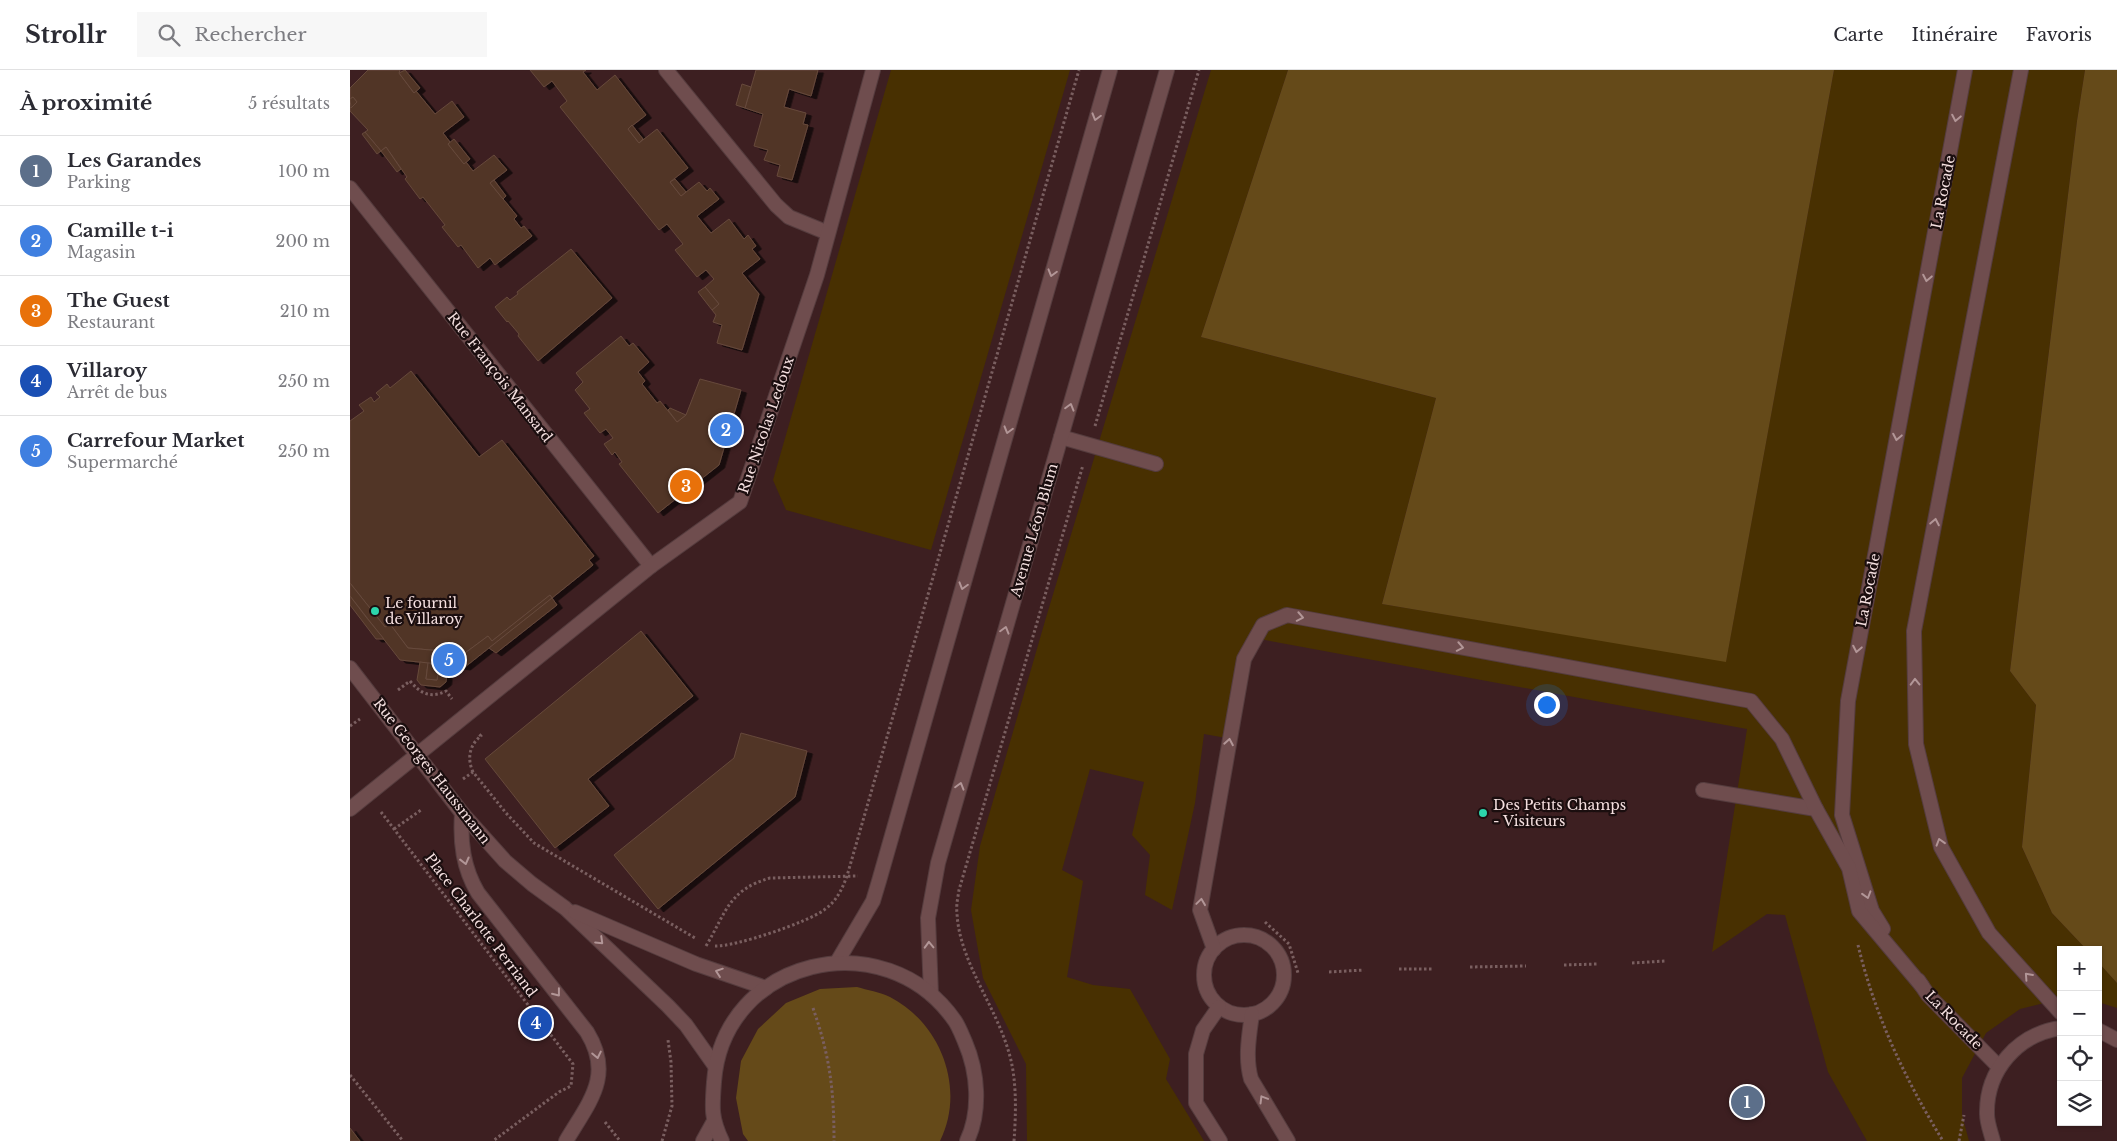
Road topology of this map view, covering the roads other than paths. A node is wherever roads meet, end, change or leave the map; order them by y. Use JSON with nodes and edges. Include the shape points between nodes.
{"nodes":[{"id":1,"x":666,"y":70,"type":"edge"},
{"id":2,"x":873,"y":70,"type":"edge"},
{"id":3,"x":1110,"y":70,"type":"edge"},
{"id":4,"x":1167,"y":70,"type":"edge"},
{"id":5,"x":1965,"y":70,"type":"edge"},
{"id":6,"x":2021,"y":70,"type":"edge"},
{"id":7,"x":350,"y":188,"type":"edge"},
{"id":8,"x":828,"y":233,"type":"junction"},
{"id":9,"x":1061,"y":437,"type":"junction"},
{"id":10,"x":1156,"y":464,"type":"dead end"},
{"id":11,"x":651,"y":566,"type":"junction"},
{"id":12,"x":350,"y":668,"type":"edge"},
{"id":13,"x":419,"y":755,"type":"junction"},
{"id":14,"x":1703,"y":790,"type":"dead end"},
{"id":15,"x":350,"y":809,"type":"edge"},
{"id":16,"x":1816,"y":809,"type":"junction"},
{"id":17,"x":462,"y":813,"type":"junction"},
{"id":18,"x":565,"y":908,"type":"junction"},
{"id":19,"x":1214,"y":948,"type":"junction"},
{"id":20,"x":837,"y":962,"type":"junction"},
{"id":21,"x":1922,"y":986,"type":"junction"},
{"id":22,"x":766,"y":988,"type":"junction"},
{"id":23,"x":931,"y":994,"type":"junction"},
{"id":24,"x":1219,"y":1007,"type":"junction"},
{"id":25,"x":2057,"y":1009,"type":"edge"},
{"id":26,"x":1252,"y":1014,"type":"junction"},
{"id":27,"x":2057,"y":1028,"type":"edge"},
{"id":28,"x":2102,"y":1032,"type":"edge"},
{"id":29,"x":2117,"y":1040,"type":"edge"},
{"id":30,"x":715,"y":1066,"type":"junction"},
{"id":31,"x":1999,"y":1066,"type":"junction"},
{"id":32,"x":713,"y":1123,"type":"junction"},
{"id":33,"x":566,"y":1141,"type":"edge"},
{"id":34,"x":703,"y":1141,"type":"edge"},
{"id":35,"x":722,"y":1141,"type":"edge"},
{"id":36,"x":967,"y":1141,"type":"edge"},
{"id":37,"x":1220,"y":1141,"type":"edge"},
{"id":38,"x":1288,"y":1141,"type":"edge"},
{"id":39,"x":1993,"y":1141,"type":"edge"}],
"edges":[{"from":1,"to":8,"type":"street","via":[[776,205],[789,217]]},
{"from":2,"to":8,"type":"street","name":"Rue Nicolas Ledoux"},
{"from":3,"to":20,"type":"street","one_way":true,"via":[[880,881],[873,901]]},
{"from":9,"to":4,"type":"street","name":"Avenue Léon Blum","one_way":true},
{"from":5,"to":21,"type":"street","name":"La Rocade","one_way":true,"via":[[1848,702],[1842,815],[1872,911]]},
{"from":25,"to":6,"type":"street","one_way":true,"via":[[1989,933],[1940,847],[1916,744],[1914,631]]},
{"from":7,"to":11,"type":"street","name":"Rue François Mansard"},
{"from":8,"to":11,"type":"street","name":"Rue Nicolas Ledoux","via":[[817,275],[740,502]]},
{"from":9,"to":10,"type":"street"},
{"from":23,"to":9,"type":"street","name":"Avenue Léon Blum","one_way":true,"via":[[928,918],[938,863]]},
{"from":11,"to":13,"type":"street","name":"Rue Nicolas Ledoux"},
{"from":12,"to":13,"type":"street","name":"Rue Georges Haussmann"},
{"from":13,"to":15,"type":"street","name":"Rue Nicolas Ledoux"},
{"from":13,"to":17,"type":"street","name":"Rue Georges Haussmann"},
{"from":14,"to":16,"type":"street"},
{"from":19,"to":16,"type":"street","one_way":true,"via":[[1200,910],[1244,659],[1263,625],[1287,615],[1751,702],[1782,739]]},
{"from":16,"to":21,"type":"street","via":[[1849,868],[1859,911]]},
{"from":17,"to":18,"type":"street","name":"Rue Georges Haussmann","via":[[505,861]]},
{"from":17,"to":33,"type":"street","one_way":true,"via":[[460,837],[470,880],[595,1045],[600,1075]]},
{"from":22,"to":18,"type":"street","name":"Rue Georges Haussmann","one_way":true,"via":[[696,964]]},
{"from":18,"to":30,"type":"street","name":"Rue Georges Haussmann","one_way":true,"via":[[686,1025]]},
{"from":19,"to":24,"type":"street","via":[[1204,969],[1204,984]]},
{"from":19,"to":26,"type":"street","via":[[1224,939],[1243,935],[1267,941],[1277,951],[1284,966],[1281,992],[1272,1004]]},
{"from":20,"to":22,"type":"street","via":[[800,970]]},
{"from":20,"to":23,"type":"street","via":[[871,964],[903,975]]},
{"from":21,"to":31,"type":"street","name":"La Rocade"},
{"from":22,"to":30,"type":"street","via":[[743,1010],[726,1036]]},
{"from":23,"to":36,"type":"street","via":[[956,1022],[972,1056],[977,1094],[972,1131]]},
{"from":24,"to":26,"type":"street","via":[[1238,1015]]},
{"from":24,"to":37,"type":"street","via":[[1203,1030],[1196,1054],[1196,1104]]},
{"from":38,"to":26,"type":"street","one_way":true,"via":[[1250,1074],[1248,1042]]},
{"from":27,"to":31,"type":"street","via":[[2044,1030],[2018,1044]]},
{"from":28,"to":29,"type":"street"},
{"from":30,"to":32,"type":"street"},
{"from":31,"to":39,"type":"street","via":[[1989,1089],[1987,1115]]},
{"from":32,"to":34,"type":"street"},
{"from":32,"to":35,"type":"street"}]}
